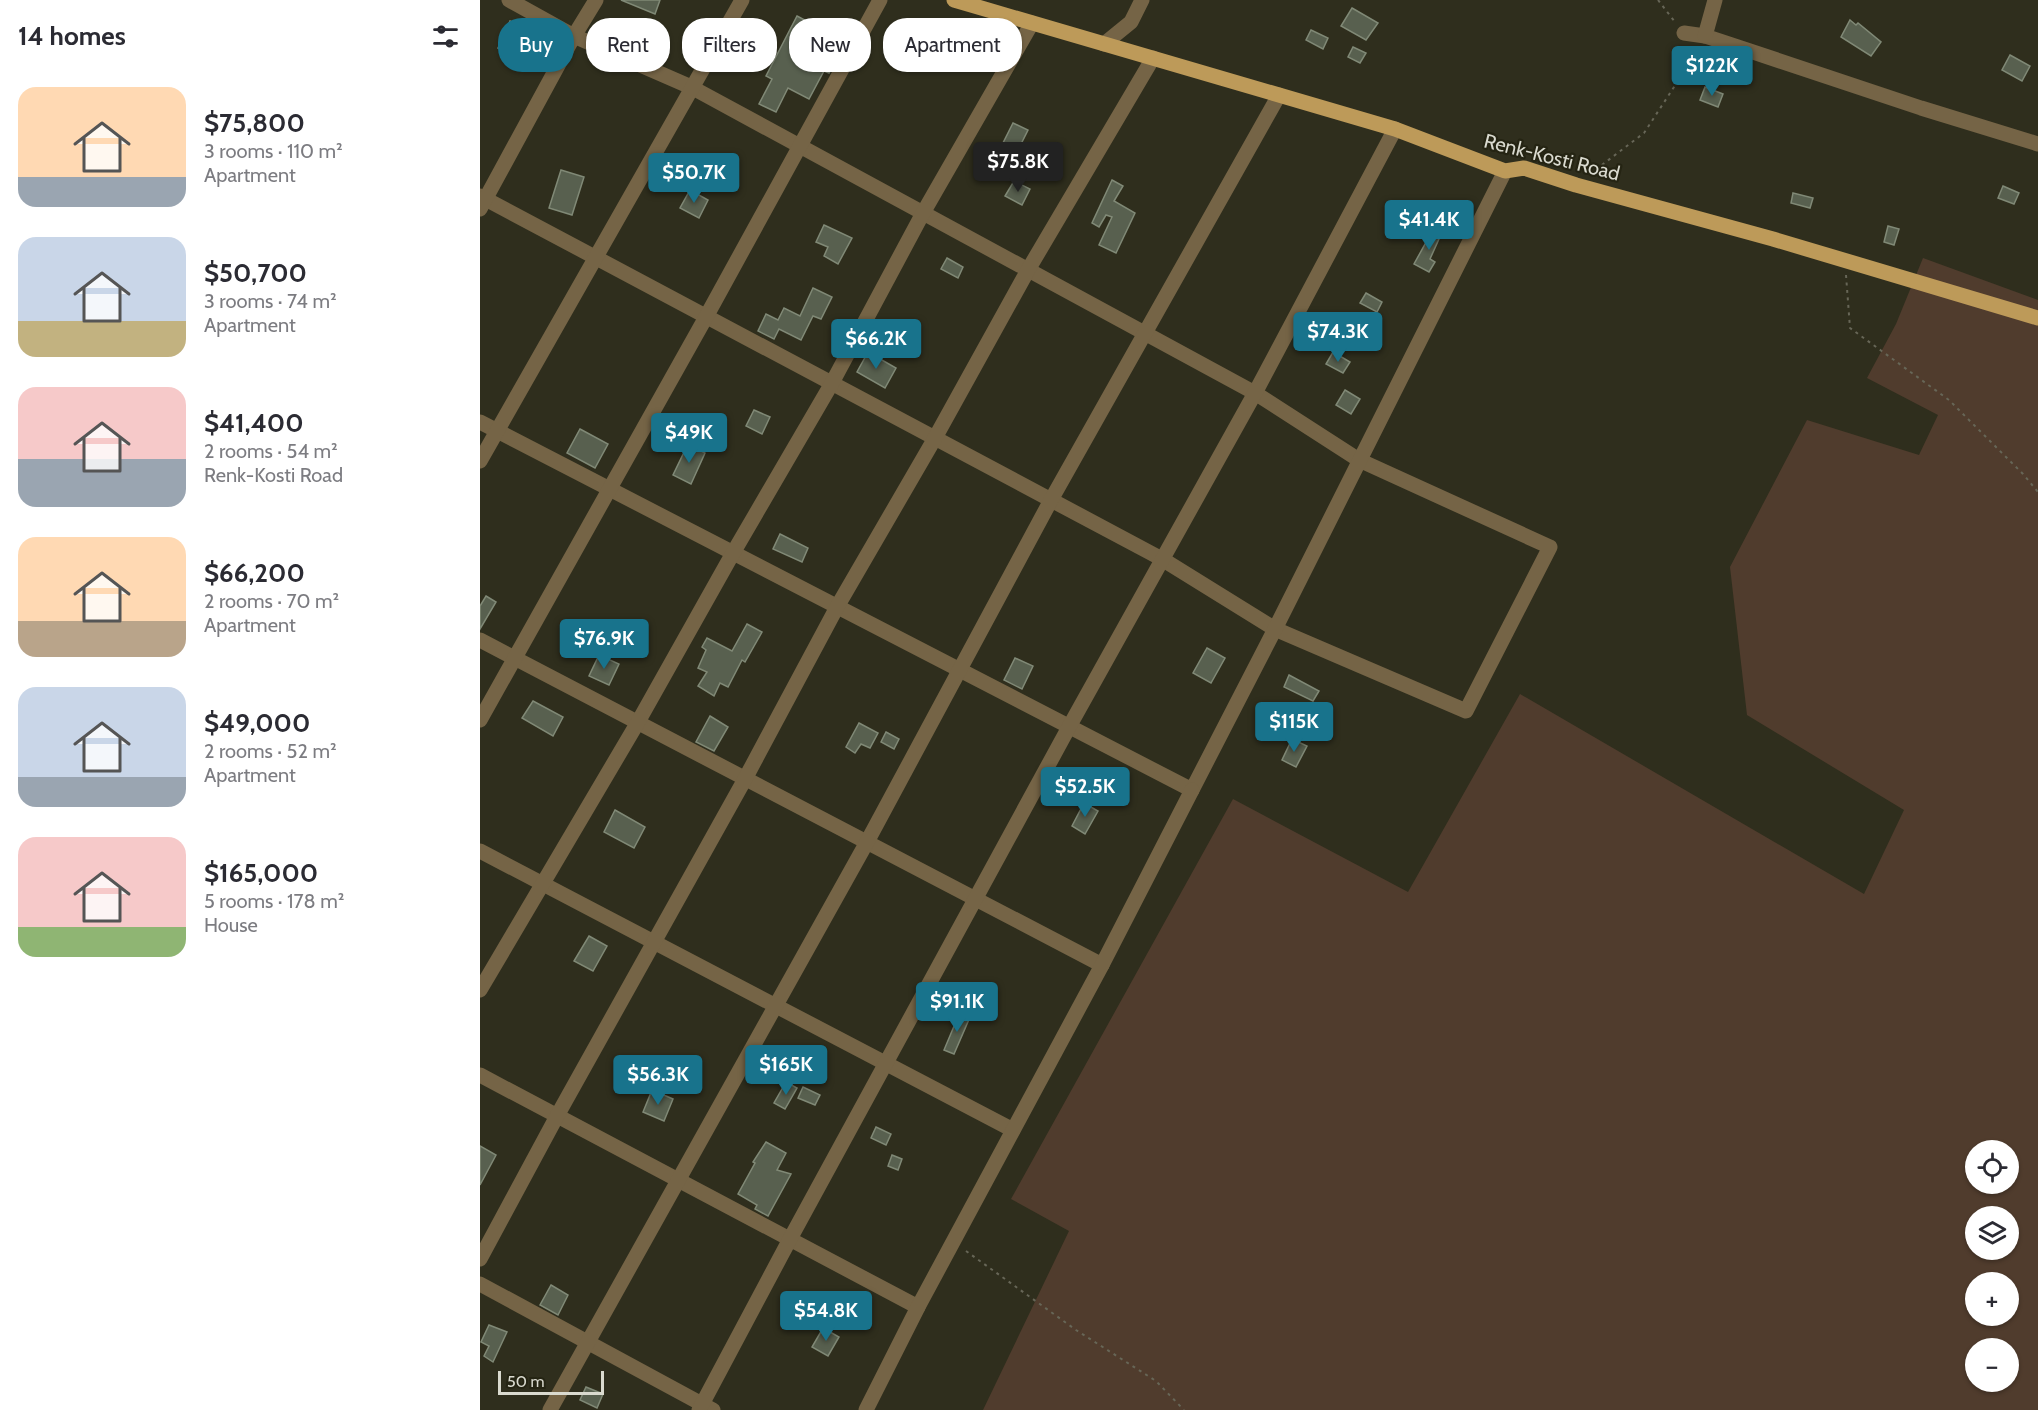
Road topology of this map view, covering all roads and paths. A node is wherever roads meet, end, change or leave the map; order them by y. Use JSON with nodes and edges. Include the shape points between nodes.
{"nodes":[{"id":1,"x":509,"y":0,"type":"edge"},
{"id":2,"x":596,"y":0,"type":"edge"},
{"id":3,"x":742,"y":0,"type":"edge"},
{"id":4,"x":880,"y":0,"type":"edge"},
{"id":5,"x":954,"y":0,"type":"edge"},
{"id":6,"x":1142,"y":0,"type":"edge"},
{"id":7,"x":1658,"y":0,"type":"edge"},
{"id":8,"x":1715,"y":0,"type":"edge"},
{"id":9,"x":988,"y":4,"type":"edge"},
{"id":10,"x":542,"y":18,"type":"edge"},
{"id":11,"x":1032,"y":23,"type":"junction"},
{"id":12,"x":1684,"y":33,"type":"junction"},
{"id":13,"x":574,"y":36,"type":"joint"},
{"id":14,"x":1705,"y":36,"type":"junction"},
{"id":15,"x":1104,"y":44,"type":"junction"},
{"id":16,"x":1153,"y":58,"type":"junction"},
{"id":17,"x":554,"y":72,"type":"edge"},
{"id":18,"x":691,"y":87,"type":"junction"},
{"id":19,"x":1279,"y":95,"type":"junction"},
{"id":20,"x":1395,"y":129,"type":"junction"},
{"id":21,"x":2038,"y":144,"type":"edge"},
{"id":22,"x":799,"y":146,"type":"junction"},
{"id":23,"x":1505,"y":171,"type":"junction"},
{"id":24,"x":1576,"y":185,"type":"junction"},
{"id":25,"x":482,"y":202,"type":"edge"},
{"id":26,"x":923,"y":213,"type":"junction"},
{"id":27,"x":595,"y":258,"type":"junction"},
{"id":28,"x":1845,"y":260,"type":"junction"},
{"id":29,"x":1028,"y":270,"type":"junction"},
{"id":30,"x":706,"y":316,"type":"junction"},
{"id":31,"x":2038,"y":318,"type":"edge"},
{"id":32,"x":1145,"y":334,"type":"junction"},
{"id":33,"x":831,"y":383,"type":"junction"},
{"id":34,"x":1255,"y":393,"type":"junction"},
{"id":35,"x":480,"y":422,"type":"edge"},
{"id":36,"x":497,"y":431,"type":"junction"},
{"id":37,"x":935,"y":438,"type":"junction"},
{"id":38,"x":1359,"y":460,"type":"junction"},
{"id":39,"x":480,"y":461,"type":"edge"},
{"id":40,"x":610,"y":489,"type":"junction"},
{"id":41,"x":2038,"y":492,"type":"edge"},
{"id":42,"x":1051,"y":500,"type":"junction"},
{"id":43,"x":733,"y":553,"type":"junction"},
{"id":44,"x":1162,"y":559,"type":"junction"},
{"id":45,"x":837,"y":607,"type":"junction"},
{"id":46,"x":1275,"y":629,"type":"junction"},
{"id":47,"x":480,"y":640,"type":"edge"},
{"id":48,"x":515,"y":658,"type":"junction"},
{"id":49,"x":959,"y":670,"type":"junction"},
{"id":50,"x":480,"y":720,"type":"edge"},
{"id":51,"x":638,"y":722,"type":"junction"},
{"id":52,"x":1069,"y":727,"type":"junction"},
{"id":53,"x":745,"y":779,"type":"junction"},
{"id":54,"x":1192,"y":790,"type":"junction"},
{"id":55,"x":867,"y":842,"type":"junction"},
{"id":56,"x":480,"y":851,"type":"edge"},
{"id":57,"x":542,"y":884,"type":"junction"},
{"id":58,"x":976,"y":900,"type":"junction"},
{"id":59,"x":654,"y":942,"type":"junction"},
{"id":60,"x":1102,"y":965,"type":"junction"},
{"id":61,"x":480,"y":990,"type":"edge"},
{"id":62,"x":775,"y":1006,"type":"junction"},
{"id":63,"x":885,"y":1063,"type":"junction"},
{"id":64,"x":480,"y":1075,"type":"edge"},
{"id":65,"x":557,"y":1116,"type":"junction"},
{"id":66,"x":1013,"y":1130,"type":"junction"},
{"id":67,"x":678,"y":1180,"type":"junction"},
{"id":68,"x":790,"y":1239,"type":"junction"},
{"id":69,"x":954,"y":1242,"type":"junction"},
{"id":70,"x":480,"y":1259,"type":"edge"},
{"id":71,"x":480,"y":1284,"type":"edge"},
{"id":72,"x":918,"y":1307,"type":"junction"},
{"id":73,"x":588,"y":1342,"type":"junction"},
{"id":74,"x":705,"y":1408,"type":"edge"},
{"id":75,"x":550,"y":1410,"type":"edge"},
{"id":76,"x":866,"y":1410,"type":"edge"},
{"id":77,"x":1184,"y":1410,"type":"edge"}],
"edges":[{"from":1,"to":10,"type":"street"},
{"from":2,"to":13,"type":"street"},
{"from":3,"to":18,"type":"street"},
{"from":4,"to":22,"type":"street"},
{"from":5,"to":9,"type":"main road","name":"Renk-Kosti Road"},
{"from":6,"to":15,"type":"street","via":[[1131,21]]},
{"from":7,"to":12,"type":"path"},
{"from":8,"to":14,"type":"street"},
{"from":9,"to":11,"type":"main road","name":"Renk-Kosti Road"},
{"from":11,"to":15,"type":"main road","name":"Renk-Kosti Road"},
{"from":11,"to":26,"type":"street"},
{"from":12,"to":14,"type":"street"},
{"from":12,"to":24,"type":"path","via":[[1676,84],[1644,134]]},
{"from":13,"to":18,"type":"street"},
{"from":14,"to":21,"type":"street"},
{"from":15,"to":16,"type":"main road","name":"Renk-Kosti Road"},
{"from":16,"to":19,"type":"main road","name":"Renk-Kosti Road"},
{"from":16,"to":29,"type":"street"},
{"from":17,"to":25,"type":"street"},
{"from":18,"to":22,"type":"street"},
{"from":18,"to":27,"type":"street"},
{"from":19,"to":20,"type":"main road","name":"Renk-Kosti Road"},
{"from":19,"to":32,"type":"street"},
{"from":20,"to":23,"type":"main road","name":"Renk-Kosti Road"},
{"from":20,"to":34,"type":"street"},
{"from":22,"to":26,"type":"street"},
{"from":22,"to":30,"type":"street"},
{"from":23,"to":24,"type":"main road","name":"Renk-Kosti Road","via":[[1524,168]]},
{"from":23,"to":38,"type":"street"},
{"from":24,"to":28,"type":"main road","name":"Renk-Kosti Road"},
{"from":25,"to":27,"type":"street"},
{"from":26,"to":29,"type":"street"},
{"from":26,"to":33,"type":"street"},
{"from":27,"to":30,"type":"street"},
{"from":27,"to":36,"type":"street"},
{"from":28,"to":31,"type":"main road","name":"Renk-Kosti Road"},
{"from":28,"to":41,"type":"path","via":[[1850,328],[1949,400]]},
{"from":29,"to":32,"type":"street"},
{"from":29,"to":37,"type":"street"},
{"from":30,"to":33,"type":"street"},
{"from":30,"to":40,"type":"street"},
{"from":32,"to":34,"type":"street"},
{"from":32,"to":42,"type":"street"},
{"from":33,"to":37,"type":"street"},
{"from":33,"to":43,"type":"street"},
{"from":34,"to":38,"type":"street"},
{"from":34,"to":44,"type":"street"},
{"from":35,"to":36,"type":"street"},
{"from":36,"to":39,"type":"street"},
{"from":36,"to":40,"type":"street"},
{"from":37,"to":42,"type":"street"},
{"from":37,"to":45,"type":"street"},
{"from":38,"to":46,"type":"street"},
{"from":38,"to":46,"type":"street","via":[[1550,547],[1466,711]]},
{"from":40,"to":43,"type":"street"},
{"from":40,"to":48,"type":"street"},
{"from":42,"to":44,"type":"street"},
{"from":42,"to":49,"type":"street"},
{"from":43,"to":45,"type":"street"},
{"from":43,"to":51,"type":"street"},
{"from":44,"to":46,"type":"street"},
{"from":44,"to":52,"type":"street"},
{"from":45,"to":49,"type":"street"},
{"from":45,"to":53,"type":"street"},
{"from":46,"to":54,"type":"street"},
{"from":47,"to":48,"type":"street"},
{"from":48,"to":50,"type":"street"},
{"from":48,"to":51,"type":"street"},
{"from":49,"to":52,"type":"street"},
{"from":49,"to":55,"type":"street"},
{"from":51,"to":53,"type":"street"},
{"from":51,"to":57,"type":"street"},
{"from":52,"to":54,"type":"street"},
{"from":52,"to":58,"type":"street"},
{"from":53,"to":55,"type":"street"},
{"from":53,"to":59,"type":"street"},
{"from":54,"to":60,"type":"street"},
{"from":55,"to":58,"type":"street"},
{"from":55,"to":62,"type":"street"},
{"from":56,"to":57,"type":"street"},
{"from":57,"to":59,"type":"street"},
{"from":57,"to":61,"type":"street"},
{"from":58,"to":60,"type":"street"},
{"from":58,"to":63,"type":"street"},
{"from":59,"to":62,"type":"street"},
{"from":59,"to":65,"type":"street"},
{"from":60,"to":66,"type":"street"},
{"from":62,"to":63,"type":"street"},
{"from":62,"to":67,"type":"street"},
{"from":63,"to":66,"type":"street"},
{"from":63,"to":68,"type":"street"},
{"from":64,"to":65,"type":"street"},
{"from":65,"to":67,"type":"street"},
{"from":65,"to":70,"type":"street"},
{"from":66,"to":69,"type":"street"},
{"from":67,"to":68,"type":"street"},
{"from":67,"to":73,"type":"street"},
{"from":68,"to":72,"type":"street"},
{"from":68,"to":74,"type":"street"},
{"from":69,"to":72,"type":"street"},
{"from":69,"to":77,"type":"path","via":[[1076,1330],[1156,1381]]},
{"from":71,"to":73,"type":"street"},
{"from":72,"to":76,"type":"street"},
{"from":73,"to":74,"type":"street"},
{"from":73,"to":75,"type":"street"}]}
